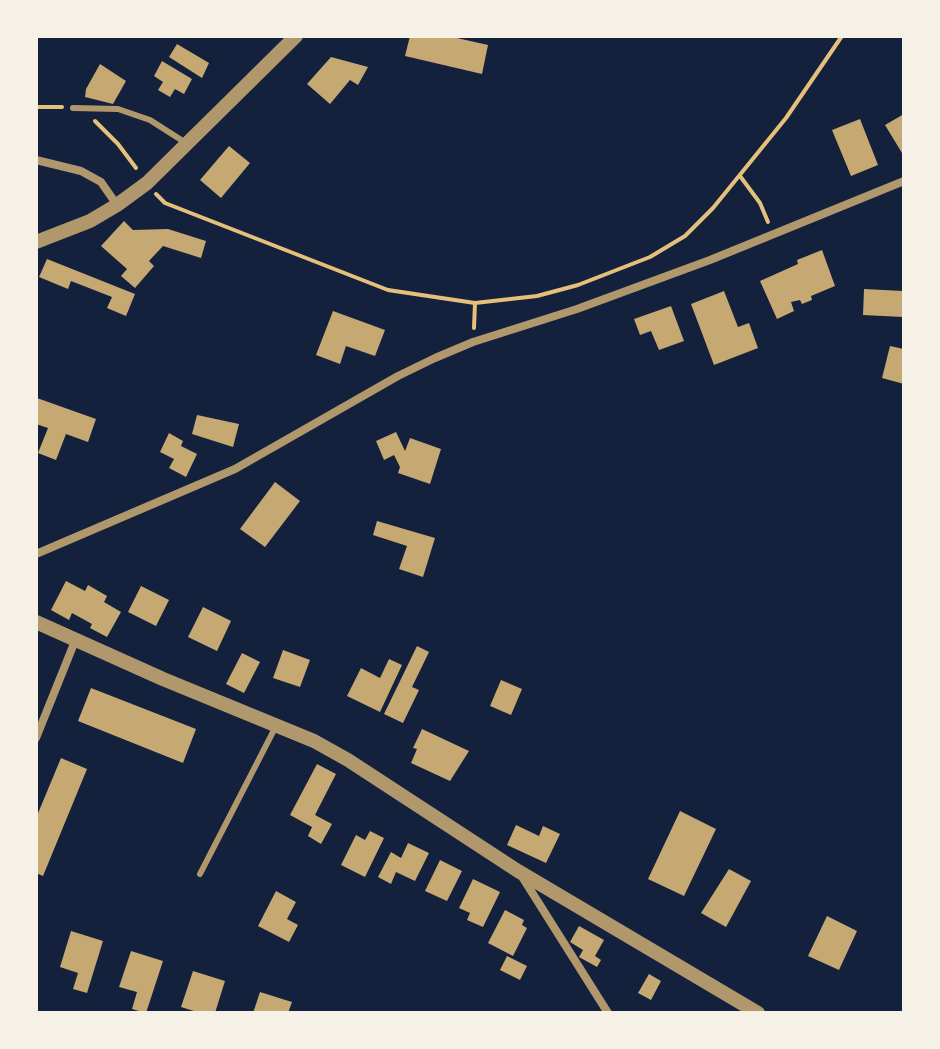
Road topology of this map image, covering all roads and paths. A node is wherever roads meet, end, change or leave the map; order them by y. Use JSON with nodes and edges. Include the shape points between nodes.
{"nodes":[{"id":1,"x":296,"y":36,"type":"edge"},
{"id":2,"x":842,"y":36,"type":"edge"},
{"id":3,"x":36,"y":107,"type":"edge"},
{"id":4,"x":73,"y":108,"type":"junction"},
{"id":5,"x":186,"y":143,"type":"junction"},
{"id":6,"x":36,"y":160,"type":"edge"},
{"id":7,"x":740,"y":176,"type":"junction"},
{"id":8,"x":904,"y":181,"type":"edge"},
{"id":9,"x":147,"y":183,"type":"junction"},
{"id":10,"x":117,"y":205,"type":"junction"},
{"id":11,"x":773,"y":233,"type":"junction"},
{"id":12,"x":36,"y":242,"type":"edge"},
{"id":13,"x":475,"y":303,"type":"junction"},
{"id":14,"x":473,"y":342,"type":"junction"},
{"id":15,"x":36,"y":554,"type":"edge"},
{"id":16,"x":36,"y":622,"type":"edge"},
{"id":17,"x":75,"y":641,"type":"junction"},
{"id":18,"x":277,"y":724,"type":"junction"},
{"id":19,"x":36,"y":738,"type":"edge"},
{"id":20,"x":518,"y":871,"type":"junction"},
{"id":21,"x":200,"y":874,"type":"dead end"},
{"id":22,"x":608,"y":1013,"type":"edge"},
{"id":23,"x":758,"y":1013,"type":"edge"}],
"edges":[{"from":1,"to":5,"type":"street"},
{"from":2,"to":7,"type":"path"},
{"from":3,"to":4,"type":"path"},
{"from":4,"to":5,"type":"lane","via":[[118,109],[150,120]]},
{"from":4,"to":9,"type":"path","via":[[85,112],[118,144]]},
{"from":5,"to":9,"type":"street"},
{"from":6,"to":10,"type":"street","via":[[81,171],[101,182]]},
{"from":7,"to":11,"type":"path"},
{"from":7,"to":13,"type":"path","via":[[685,236],[650,257],[551,293]]},
{"from":8,"to":11,"type":"street"},
{"from":9,"to":10,"type":"street"},
{"from":9,"to":13,"type":"path","via":[[165,203],[388,290]]},
{"from":10,"to":12,"type":"street"},
{"from":11,"to":14,"type":"street","via":[[577,309]]},
{"from":13,"to":14,"type":"path"},
{"from":14,"to":15,"type":"street","via":[[398,376],[235,469]]},
{"from":16,"to":17,"type":"street"},
{"from":17,"to":18,"type":"street"},
{"from":17,"to":19,"type":"street"},
{"from":18,"to":20,"type":"street","via":[[348,760]]},
{"from":18,"to":21,"type":"lane"},
{"from":20,"to":22,"type":"street"},
{"from":20,"to":23,"type":"street"}]}
